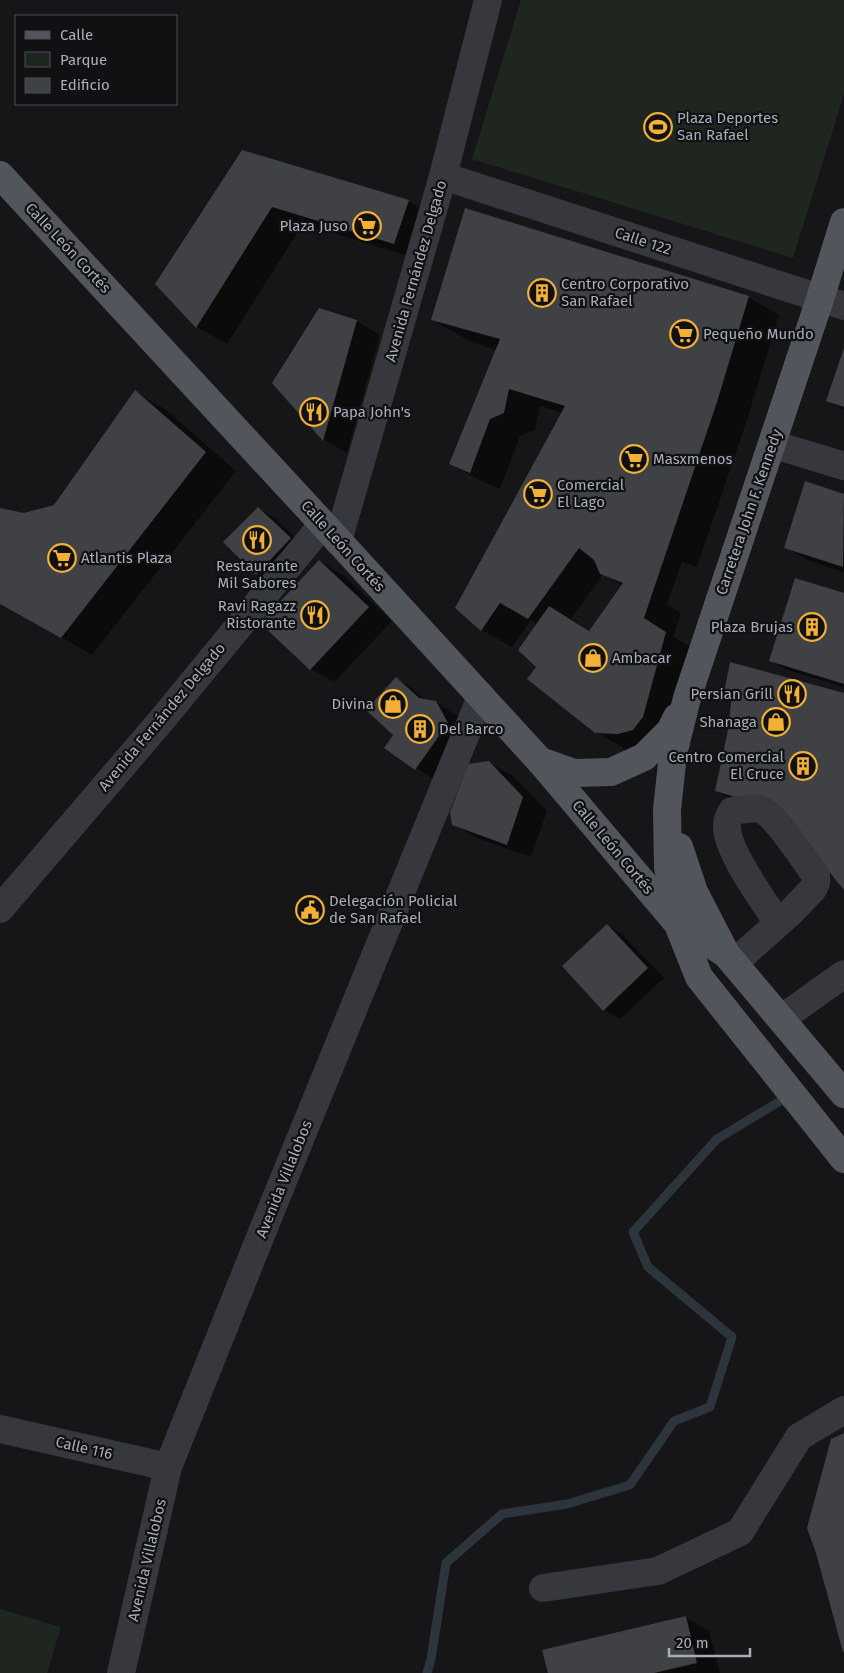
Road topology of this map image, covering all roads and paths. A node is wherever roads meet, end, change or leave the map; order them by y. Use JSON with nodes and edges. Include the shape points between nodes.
{"nodes":[{"id":1,"x":488,"y":0,"type":"edge"},
{"id":2,"x":0,"y":175,"type":"edge"},
{"id":3,"x":443,"y":176,"type":"junction"},
{"id":4,"x":844,"y":222,"type":"edge"},
{"id":5,"x":832,"y":303,"type":"edge"},
{"id":6,"x":772,"y":444,"type":"junction"},
{"id":7,"x":844,"y":466,"type":"edge"},
{"id":8,"x":331,"y":532,"type":"junction"},
{"id":9,"x":481,"y":697,"type":"junction"},
{"id":10,"x":687,"y":698,"type":"junction"},
{"id":11,"x":540,"y":761,"type":"junction"},
{"id":12,"x":667,"y":810,"type":"junction"},
{"id":13,"x":0,"y":909,"type":"edge"},
{"id":14,"x":778,"y":923,"type":"dead end"},
{"id":15,"x":678,"y":924,"type":"junction"},
{"id":16,"x":730,"y":959,"type":"junction"},
{"id":17,"x":844,"y":974,"type":"edge"},
{"id":18,"x":780,"y":1019,"type":"junction"},
{"id":19,"x":844,"y":1094,"type":"edge"},
{"id":20,"x":844,"y":1159,"type":"edge"},
{"id":21,"x":844,"y":1410,"type":"edge"},
{"id":22,"x":0,"y":1428,"type":"edge"},
{"id":23,"x":168,"y":1467,"type":"junction"},
{"id":24,"x":543,"y":1588,"type":"dead end"},
{"id":25,"x":121,"y":1673,"type":"edge"}],
"edges":[{"from":1,"to":3,"type":"street","name":"Avenida Fernández Delgado"},
{"from":2,"to":8,"type":"main road","name":"Calle León Cortés"},
{"from":3,"to":5,"type":"street","name":"Calle 122"},
{"from":3,"to":8,"type":"street","name":"Avenida Fernández Delgado"},
{"from":4,"to":5,"type":"main road","name":"Carretera John F. Kennedy"},
{"from":5,"to":6,"type":"main road","name":"Carretera John F. Kennedy"},
{"from":6,"to":7,"type":"street"},
{"from":6,"to":10,"type":"main road","name":"Carretera John F. Kennedy"},
{"from":8,"to":9,"type":"main road","name":"Calle León Cortés"},
{"from":8,"to":13,"type":"street","name":"Avenida Fernández Delgado","via":[[160,722]]},
{"from":9,"to":11,"type":"main road","name":"Calle León Cortés"},
{"from":9,"to":23,"type":"street","name":"Avenida Villalobos"},
{"from":10,"to":11,"type":"main road","via":[[670,731],[644,757],[611,772],[574,773]]},
{"from":10,"to":12,"type":"main road","name":"Carretera John F. Kennedy","via":[[673,754]]},
{"from":11,"to":15,"type":"main road","name":"Calle León Cortés"},
{"from":12,"to":15,"type":"main road","name":"Carretera John F. Kennedy","via":[[668,867]]},
{"from":12,"to":16,"type":"main road","via":[[694,892]]},
{"from":14,"to":16,"type":"street"},
{"from":15,"to":16,"type":"main road","name":"Calle León Cortés"},
{"from":15,"to":20,"type":"main road","name":"Calle León Cortés","via":[[699,977]]},
{"from":16,"to":18,"type":"main road","name":"Calle León Cortés"},
{"from":17,"to":18,"type":"street"},
{"from":18,"to":19,"type":"main road","name":"Calle León Cortés"},
{"from":21,"to":24,"type":"street","via":[[799,1437],[740,1532],[658,1571]]},
{"from":22,"to":23,"type":"street","name":"Calle 116"},
{"from":23,"to":25,"type":"street","name":"Avenida Villalobos"}]}
